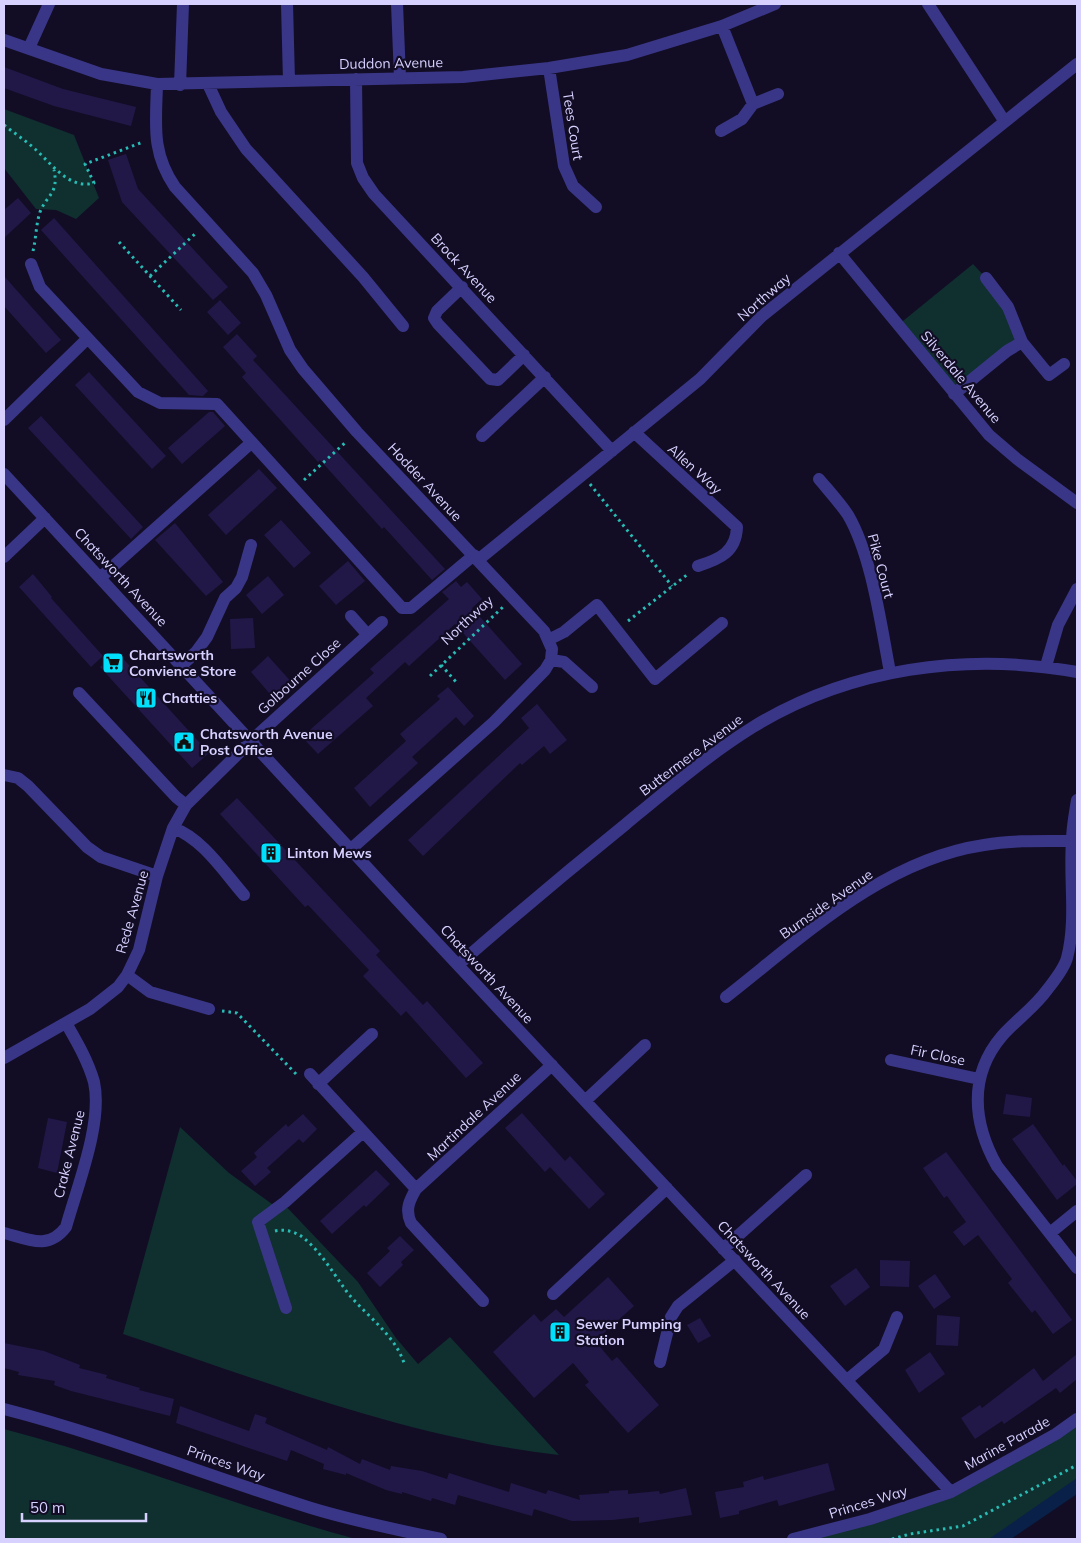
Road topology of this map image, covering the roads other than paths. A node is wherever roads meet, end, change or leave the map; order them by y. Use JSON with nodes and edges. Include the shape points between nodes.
{"nodes":[{"id":1,"x":49,"y":4,"type":"edge"},
{"id":2,"x":183,"y":4,"type":"edge"},
{"id":3,"x":287,"y":4,"type":"edge"},
{"id":4,"x":398,"y":4,"type":"edge"},
{"id":5,"x":775,"y":4,"type":"edge"},
{"id":6,"x":928,"y":4,"type":"edge"},
{"id":7,"x":722,"y":26,"type":"junction"},
{"id":8,"x":4,"y":40,"type":"edge"},
{"id":9,"x":29,"y":48,"type":"junction"},
{"id":10,"x":1077,"y":64,"type":"edge"},
{"id":11,"x":549,"y":68,"type":"junction"},
{"id":12,"x":400,"y":78,"type":"junction"},
{"id":13,"x":356,"y":79,"type":"junction"},
{"id":14,"x":288,"y":81,"type":"junction"},
{"id":15,"x":157,"y":84,"type":"junction"},
{"id":16,"x":180,"y":84,"type":"junction"},
{"id":17,"x":208,"y":84,"type":"junction"},
{"id":18,"x":778,"y":94,"type":"dead end"},
{"id":19,"x":753,"y":104,"type":"junction"},
{"id":20,"x":1005,"y":122,"type":"junction"},
{"id":21,"x":721,"y":131,"type":"dead end"},
{"id":22,"x":596,"y":207,"type":"dead end"},
{"id":23,"x":839,"y":254,"type":"junction"},
{"id":24,"x":31,"y":264,"type":"road end"},
{"id":25,"x":986,"y":278,"type":"dead end"},
{"id":26,"x":462,"y":287,"type":"junction"},
{"id":27,"x":403,"y":326,"type":"dead end"},
{"id":28,"x":87,"y":339,"type":"junction"},
{"id":29,"x":1022,"y":342,"type":"junction"},
{"id":30,"x":524,"y":355,"type":"junction"},
{"id":31,"x":1064,"y":364,"type":"dead end"},
{"id":32,"x":545,"y":377,"type":"junction"},
{"id":33,"x":954,"y":394,"type":"junction"},
{"id":34,"x":4,"y":420,"type":"edge"},
{"id":35,"x":634,"y":432,"type":"junction"},
{"id":36,"x":482,"y":436,"type":"dead end"},
{"id":37,"x":251,"y":443,"type":"junction"},
{"id":38,"x":612,"y":451,"type":"junction"},
{"id":39,"x":4,"y":474,"type":"edge"},
{"id":40,"x":819,"y":479,"type":"dead end"},
{"id":41,"x":1077,"y":502,"type":"edge"},
{"id":42,"x":45,"y":518,"type":"junction"},
{"id":43,"x":251,"y":545,"type":"dead end"},
{"id":44,"x":4,"y":557,"type":"edge"},
{"id":45,"x":476,"y":558,"type":"junction"},
{"id":46,"x":698,"y":566,"type":"road end"},
{"id":47,"x":101,"y":577,"type":"junction"},
{"id":48,"x":1077,"y":589,"type":"edge"},
{"id":49,"x":351,"y":616,"type":"dead end"},
{"id":50,"x":382,"y":622,"type":"dead end"},
{"id":51,"x":722,"y":623,"type":"dead end"},
{"id":52,"x":368,"y":634,"type":"junction"},
{"id":53,"x":550,"y":639,"type":"junction"},
{"id":54,"x":551,"y":660,"type":"junction"},
{"id":55,"x":182,"y":665,"type":"junction"},
{"id":56,"x":1046,"y":666,"type":"junction"},
{"id":57,"x":890,"y":672,"type":"junction"},
{"id":58,"x":1077,"y":672,"type":"edge"},
{"id":59,"x":592,"y":687,"type":"dead end"},
{"id":60,"x":80,"y":693,"type":"dead end"},
{"id":61,"x":252,"y":740,"type":"junction"},
{"id":62,"x":4,"y":775,"type":"edge"},
{"id":63,"x":1077,"y":800,"type":"edge"},
{"id":64,"x":186,"y":805,"type":"junction"},
{"id":65,"x":173,"y":828,"type":"junction"},
{"id":66,"x":1072,"y":842,"type":"junction"},
{"id":67,"x":351,"y":849,"type":"junction"},
{"id":68,"x":157,"y":876,"type":"junction"},
{"id":69,"x":244,"y":895,"type":"dead end"},
{"id":70,"x":1072,"y":962,"type":"edge"},
{"id":71,"x":458,"y":965,"type":"junction"},
{"id":72,"x":127,"y":975,"type":"junction"},
{"id":73,"x":726,"y":997,"type":"dead end"},
{"id":74,"x":209,"y":1009,"type":"road end"},
{"id":75,"x":66,"y":1023,"type":"junction"},
{"id":76,"x":372,"y":1034,"type":"dead end"},
{"id":77,"x":645,"y":1045,"type":"dead end"},
{"id":78,"x":4,"y":1058,"type":"edge"},
{"id":79,"x":891,"y":1060,"type":"dead end"},
{"id":80,"x":552,"y":1065,"type":"junction"},
{"id":81,"x":979,"y":1079,"type":"junction"},
{"id":82,"x":586,"y":1101,"type":"junction"},
{"id":83,"x":363,"y":1132,"type":"junction"},
{"id":84,"x":806,"y":1175,"type":"dead end"},
{"id":85,"x":667,"y":1188,"type":"junction"},
{"id":86,"x":416,"y":1189,"type":"junction"},
{"id":87,"x":1077,"y":1211,"type":"edge"},
{"id":88,"x":4,"y":1233,"type":"edge"},
{"id":89,"x":1050,"y":1233,"type":"junction"},
{"id":90,"x":723,"y":1249,"type":"junction"},
{"id":91,"x":734,"y":1260,"type":"junction"},
{"id":92,"x":1077,"y":1268,"type":"edge"},
{"id":93,"x":553,"y":1294,"type":"dead end"},
{"id":94,"x":483,"y":1301,"type":"dead end"},
{"id":95,"x":286,"y":1308,"type":"dead end"},
{"id":96,"x":898,"y":1317,"type":"dead end"},
{"id":97,"x":660,"y":1362,"type":"dead end"},
{"id":98,"x":847,"y":1380,"type":"junction"},
{"id":99,"x":4,"y":1409,"type":"edge"},
{"id":100,"x":1077,"y":1419,"type":"edge"},
{"id":101,"x":951,"y":1492,"type":"junction"},
{"id":102,"x":441,"y":1539,"type":"edge"},
{"id":103,"x":793,"y":1539,"type":"edge"}],
"edges":[{"from":1,"to":9,"type":"street"},
{"from":2,"to":16,"type":"street"},
{"from":3,"to":14,"type":"street"},
{"from":4,"to":12,"type":"street"},
{"from":5,"to":7,"type":"street","name":"Duddon Avenue"},
{"from":6,"to":20,"type":"street"},
{"from":7,"to":11,"type":"street","name":"Duddon Avenue","via":[[627,55]]},
{"from":7,"to":19,"type":"street"},
{"from":8,"to":9,"type":"street","name":"Duddon Avenue"},
{"from":9,"to":15,"type":"street","name":"Duddon Avenue","via":[[101,74]]},
{"from":10,"to":20,"type":"street","name":"Northway"},
{"from":11,"to":12,"type":"street","name":"Duddon Avenue","via":[[463,77]]},
{"from":11,"to":22,"type":"street","name":"Tees Court","via":[[564,166],[573,186]]},
{"from":12,"to":13,"type":"street","name":"Duddon Avenue"},
{"from":13,"to":14,"type":"street","name":"Duddon Avenue"},
{"from":13,"to":26,"type":"street","name":"Brock Avenue","via":[[357,163],[363,178],[374,194]]},
{"from":14,"to":17,"type":"street","name":"Duddon Avenue"},
{"from":15,"to":16,"type":"street","name":"Duddon Avenue"},
{"from":15,"to":45,"type":"street","name":"Hodder Avenue","via":[[155,137],[164,170],[175,187],[253,274],[290,350],[303,369],[357,432]]},
{"from":16,"to":17,"type":"street","name":"Duddon Avenue"},
{"from":17,"to":27,"type":"street","via":[[221,112],[246,149],[363,277]]},
{"from":18,"to":19,"type":"street"},
{"from":19,"to":21,"type":"street","via":[[742,119]]},
{"from":20,"to":23,"type":"street","name":"Northway"},
{"from":23,"to":33,"type":"street","name":"Silverdale Avenue"},
{"from":23,"to":35,"type":"street","name":"Northway","via":[[750,326],[700,379]]},
{"from":24,"to":28,"type":"street","via":[[40,287]]},
{"from":25,"to":29,"type":"street","via":[[1008,307]]},
{"from":26,"to":30,"type":"street","name":"Brock Avenue"},
{"from":26,"to":30,"type":"street","via":[[437,311],[434,318],[438,324],[490,380],[498,380]]},
{"from":28,"to":34,"type":"street"},
{"from":28,"to":37,"type":"street","name":"Northway","via":[[138,392],[160,403],[217,404]]},
{"from":29,"to":31,"type":"street","via":[[1049,375]]},
{"from":29,"to":33,"type":"street"},
{"from":30,"to":32,"type":"street","name":"Brock Avenue"},
{"from":32,"to":36,"type":"street"},
{"from":32,"to":38,"type":"street","name":"Brock Avenue"},
{"from":33,"to":41,"type":"street","name":"Silverdale Avenue","via":[[1002,448]]},
{"from":35,"to":38,"type":"street","name":"Northway"},
{"from":35,"to":46,"type":"street","name":"Allen Way","via":[[737,527],[736,541],[728,551]]},
{"from":37,"to":45,"type":"street","name":"Northway","via":[[402,608],[411,608]]},
{"from":37,"to":47,"type":"street"},
{"from":38,"to":45,"type":"street","name":"Northway"},
{"from":39,"to":42,"type":"street","name":"Chatsworth Avenue"},
{"from":40,"to":57,"type":"street","name":"Pike Court","via":[[848,515],[859,539]]},
{"from":42,"to":44,"type":"street"},
{"from":42,"to":47,"type":"street","name":"Chatsworth Avenue"},
{"from":43,"to":55,"type":"street","via":[[242,578],[221,605],[196,652]]},
{"from":45,"to":53,"type":"street","name":"Hodder Avenue"},
{"from":47,"to":55,"type":"street","name":"Chatsworth Avenue"},
{"from":48,"to":56,"type":"street","via":[[1058,625]]},
{"from":49,"to":52,"type":"street"},
{"from":50,"to":52,"type":"street","name":"Golbourne Close"},
{"from":51,"to":53,"type":"street","via":[[655,679],[597,605],[564,632]]},
{"from":52,"to":61,"type":"street","name":"Golbourne Close"},
{"from":53,"to":54,"type":"street"},
{"from":54,"to":59,"type":"street","via":[[564,662]]},
{"from":54,"to":67,"type":"street","via":[[546,670],[494,722]]},
{"from":55,"to":61,"type":"street","name":"Chatsworth Avenue"},
{"from":56,"to":57,"type":"street","name":"Buttermere Avenue","via":[[960,664]]},
{"from":56,"to":58,"type":"street","name":"Buttermere Avenue"},
{"from":57,"to":71,"type":"street","name":"Buttermere Avenue","via":[[799,702],[733,740],[573,867]]},
{"from":60,"to":64,"type":"street"},
{"from":61,"to":64,"type":"street","name":"Rede Avenue"},
{"from":61,"to":67,"type":"street","name":"Chatsworth Avenue"},
{"from":62,"to":68,"type":"street","via":[[18,778],[28,786],[87,847],[101,857]]},
{"from":63,"to":66,"type":"street"},
{"from":64,"to":65,"type":"street","name":"Rede Avenue"},
{"from":65,"to":68,"type":"street","name":"Rede Avenue"},
{"from":65,"to":69,"type":"street","via":[[186,832]]},
{"from":66,"to":70,"type":"street"},
{"from":66,"to":73,"type":"street","name":"Burnside Avenue","via":[[1028,840],[983,845],[957,851],[896,874],[836,911]]},
{"from":67,"to":71,"type":"street","name":"Chatsworth Avenue"},
{"from":68,"to":72,"type":"street","name":"Rede Avenue","via":[[139,950]]},
{"from":70,"to":81,"type":"street","via":[[1039,1002],[1003,1036],[988,1056]]},
{"from":71,"to":80,"type":"street","name":"Chatsworth Avenue"},
{"from":72,"to":74,"type":"street","via":[[150,992]]},
{"from":72,"to":75,"type":"street","name":"Rede Avenue","via":[[106,998]]},
{"from":75,"to":78,"type":"street","name":"Rede Avenue"},
{"from":75,"to":88,"type":"street","name":"Crake Avenue","via":[[84,1055],[94,1083],[96,1106],[94,1129],[66,1227],[58,1238],[48,1242]]},
{"from":76,"to":83,"type":"street","via":[[314,1079]]},
{"from":77,"to":82,"type":"street"},
{"from":79,"to":81,"type":"street","name":"Fir Close"},
{"from":80,"to":82,"type":"street","name":"Chatsworth Avenue"},
{"from":80,"to":86,"type":"street","name":"Martindale Avenue"},
{"from":81,"to":89,"type":"street","via":[[976,1106],[987,1148],[997,1166]]},
{"from":82,"to":85,"type":"street","name":"Chatsworth Avenue"},
{"from":83,"to":86,"type":"street"},
{"from":83,"to":95,"type":"street","via":[[258,1222]]},
{"from":84,"to":90,"type":"street"},
{"from":85,"to":90,"type":"street","name":"Chatsworth Avenue"},
{"from":85,"to":93,"type":"street"},
{"from":86,"to":94,"type":"street","name":"Martindale Avenue","via":[[408,1208],[411,1224]]},
{"from":87,"to":89,"type":"street"},
{"from":89,"to":92,"type":"street"},
{"from":90,"to":91,"type":"street","name":"Chatsworth Avenue"},
{"from":91,"to":97,"type":"street","via":[[678,1306],[671,1317]]},
{"from":91,"to":98,"type":"street","name":"Chatsworth Avenue"},
{"from":96,"to":98,"type":"street","via":[[884,1349]]},
{"from":98,"to":101,"type":"street","name":"Chatsworth Avenue"},
{"from":99,"to":102,"type":"street","name":"Princes Way","via":[[130,1445],[311,1508]]},
{"from":100,"to":101,"type":"street","name":"Marine Parade"},
{"from":101,"to":103,"type":"street","name":"Princes Way"}]}
